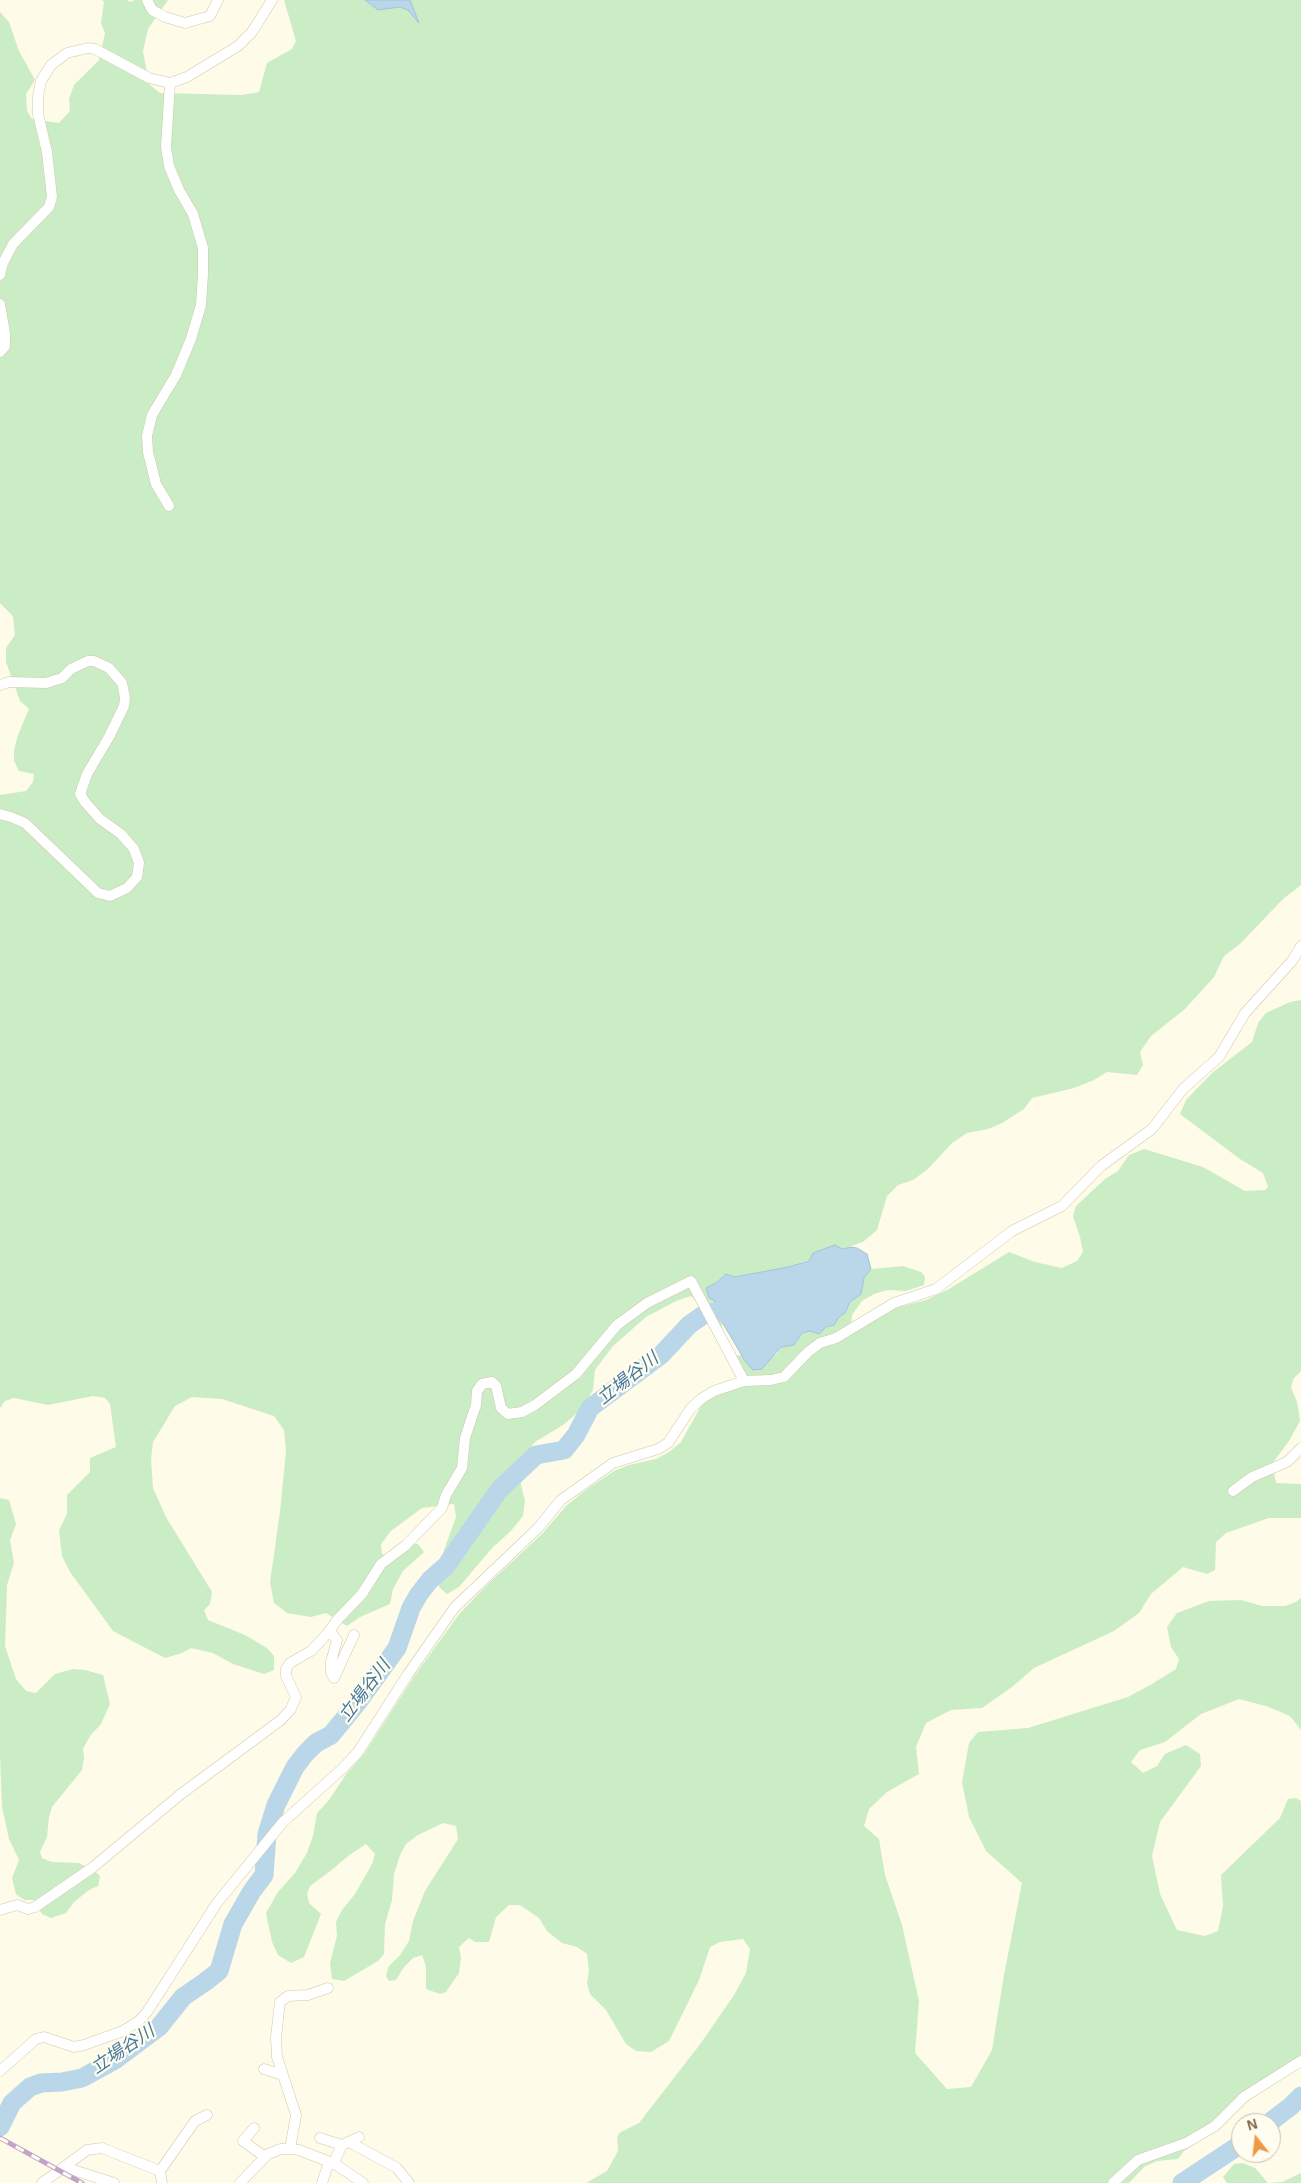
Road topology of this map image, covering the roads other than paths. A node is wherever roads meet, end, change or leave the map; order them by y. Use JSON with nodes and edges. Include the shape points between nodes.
{"nodes":[{"id":1,"x":148,"y":0,"type":"edge"},
{"id":2,"x":218,"y":0,"type":"edge"},
{"id":3,"x":272,"y":0,"type":"edge"},
{"id":4,"x":170,"y":83,"type":"junction"},
{"id":5,"x":0,"y":274,"type":"edge"},
{"id":6,"x":0,"y":304,"type":"edge"},
{"id":7,"x":0,"y":352,"type":"edge"},
{"id":8,"x":169,"y":506,"type":"dead end"},
{"id":9,"x":0,"y":685,"type":"edge"},
{"id":10,"x":0,"y":814,"type":"edge"},
{"id":11,"x":1301,"y":946,"type":"edge"},
{"id":12,"x":744,"y":1381,"type":"junction"},
{"id":13,"x":1301,"y":1448,"type":"edge"},
{"id":14,"x":1233,"y":1491,"type":"dead end"},
{"id":15,"x":328,"y":1634,"type":"junction"},
{"id":16,"x":354,"y":1635,"type":"dead end"},
{"id":17,"x":0,"y":1910,"type":"edge"},
{"id":18,"x":328,"y":1988,"type":"dead end"},
{"id":19,"x":1301,"y":2061,"type":"edge"},
{"id":20,"x":264,"y":2069,"type":"dead end"},
{"id":21,"x":0,"y":2071,"type":"edge"},
{"id":22,"x":284,"y":2075,"type":"junction"},
{"id":23,"x":207,"y":2114,"type":"dead end"},
{"id":24,"x":254,"y":2128,"type":"dead end"},
{"id":25,"x":320,"y":2138,"type":"dead end"},
{"id":26,"x":350,"y":2141,"type":"junction"},
{"id":27,"x":290,"y":2149,"type":"junction"},
{"id":28,"x":265,"y":2157,"type":"junction"},
{"id":29,"x":331,"y":2163,"type":"junction"},
{"id":30,"x":64,"y":2167,"type":"junction"},
{"id":31,"x":160,"y":2171,"type":"junction"},
{"id":32,"x":42,"y":2183,"type":"edge"},
{"id":33,"x":114,"y":2183,"type":"edge"},
{"id":34,"x":162,"y":2183,"type":"edge"},
{"id":35,"x":240,"y":2183,"type":"edge"},
{"id":36,"x":322,"y":2183,"type":"edge"},
{"id":37,"x":363,"y":2183,"type":"edge"},
{"id":38,"x":409,"y":2183,"type":"edge"},
{"id":39,"x":1113,"y":2183,"type":"edge"}],
"edges":[{"from":1,"to":2,"type":"street","via":[[152,10],[185,23],[210,16]]},
{"from":3,"to":4,"type":"street","via":[[252,32],[238,46],[187,77]]},
{"from":4,"to":5,"type":"street","via":[[149,78],[88,48],[67,53],[51,66],[41,81],[38,114],[47,152],[52,197],[48,207],[13,244]]},
{"from":4,"to":8,"type":"street","via":[[166,147],[170,166],[196,223],[203,248],[203,274],[200,305],[191,339],[176,375],[152,415],[147,436],[156,484]]},
{"from":6,"to":7,"type":"street","via":[[5,346]]},
{"from":9,"to":10,"type":"street","via":[[9,682],[46,683],[62,678],[71,669],[88,661],[109,668],[122,683],[126,698],[124,706],[87,774],[80,794],[90,808],[134,849],[137,877],[127,888],[110,896],[98,893],[25,823]]},
{"from":11,"to":12,"type":"street","via":[[1292,961],[1244,1013],[1219,1057],[1183,1089],[1152,1129],[1101,1166],[1062,1206],[1012,1231],[936,1289],[894,1303],[836,1338],[820,1343],[784,1376]]},
{"from":12,"to":15,"type":"street","via":[[691,1281],[647,1303],[617,1325],[576,1374],[529,1408],[508,1414],[501,1408],[496,1386],[492,1382],[482,1384],[477,1391],[476,1406],[464,1438],[462,1468],[442,1508],[405,1546],[381,1564],[362,1594]]},
{"from":12,"to":21,"type":"street","via":[[701,1399],[691,1408],[668,1443],[613,1463],[561,1500],[538,1528],[455,1608],[358,1752],[283,1822],[217,1903],[139,2021],[123,2031],[79,2046],[44,2037],[36,2039]]},
{"from":13,"to":14,"type":"street","via":[[1287,1462],[1252,1477]]},
{"from":15,"to":16,"type":"street","via":[[337,1640],[331,1673],[334,1678]]},
{"from":15,"to":17,"type":"street","via":[[286,1669],[296,1697],[291,1709],[280,1720],[181,1794],[92,1868],[35,1907],[28,1909],[17,1905]]},
{"from":18,"to":22,"type":"street","via":[[308,1995],[288,1996],[280,2002],[276,2047]]},
{"from":19,"to":39,"type":"street","via":[[1244,2097],[1215,2126],[1186,2143],[1138,2160]]},
{"from":20,"to":22,"type":"street"},
{"from":22,"to":27,"type":"street","via":[[296,2115]]},
{"from":23,"to":31,"type":"street","via":[[195,2121]]},
{"from":24,"to":28,"type":"street","via":[[243,2141]]},
{"from":25,"to":26,"type":"street"},
{"from":26,"to":29,"type":"street"},
{"from":26,"to":38,"type":"street","via":[[397,2168]]},
{"from":27,"to":28,"type":"street","via":[[273,2151]]},
{"from":27,"to":29,"type":"street"},
{"from":28,"to":35,"type":"street"},
{"from":29,"to":36,"type":"street"},
{"from":29,"to":37,"type":"street"},
{"from":30,"to":31,"type":"street","via":[[87,2150],[102,2148]]},
{"from":30,"to":32,"type":"street"},
{"from":30,"to":33,"type":"street"},
{"from":31,"to":34,"type":"street"}]}
